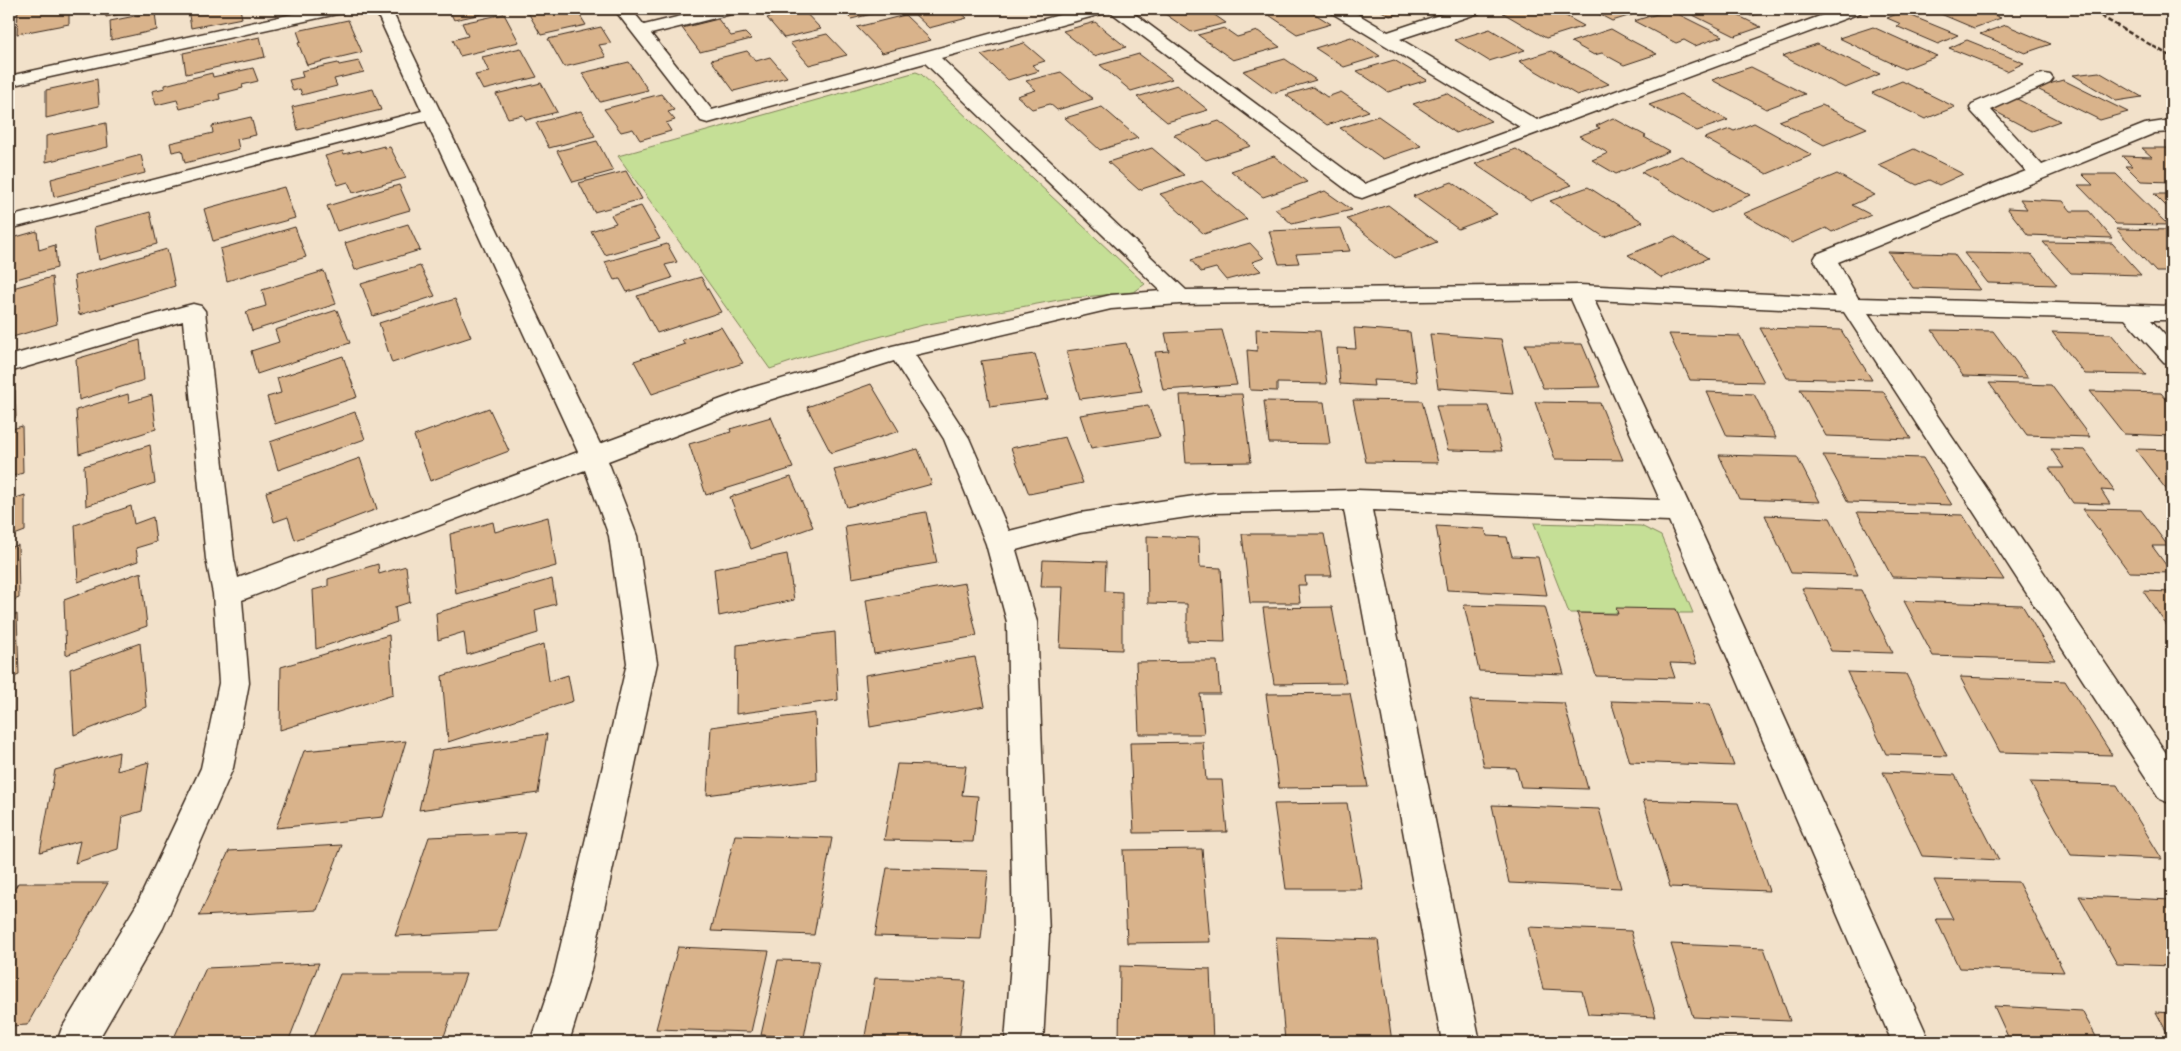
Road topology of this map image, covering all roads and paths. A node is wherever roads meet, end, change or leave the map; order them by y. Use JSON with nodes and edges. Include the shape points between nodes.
{"nodes":[{"id":1,"x":337,"y":9,"type":"edge"},
{"id":2,"x":383,"y":9,"type":"edge"},
{"id":3,"x":622,"y":9,"type":"edge"},
{"id":4,"x":729,"y":9,"type":"edge"},
{"id":5,"x":1099,"y":9,"type":"edge"},
{"id":6,"x":1118,"y":9,"type":"edge"},
{"id":7,"x":1338,"y":9,"type":"edge"},
{"id":8,"x":1473,"y":9,"type":"edge"},
{"id":9,"x":1854,"y":9,"type":"edge"},
{"id":10,"x":640,"y":31,"type":"junction"},
{"id":11,"x":1386,"y":38,"type":"junction"},
{"id":12,"x":928,"y":56,"type":"junction"},
{"id":13,"x":2044,"y":79,"type":"dead end"},
{"id":14,"x":9,"y":81,"type":"edge"},
{"id":15,"x":433,"y":114,"type":"junction"},
{"id":16,"x":2172,"y":126,"type":"edge"},
{"id":17,"x":1536,"y":128,"type":"junction"},
{"id":18,"x":2038,"y":174,"type":"junction"},
{"id":19,"x":9,"y":223,"type":"edge"},
{"id":20,"x":1579,"y":292,"type":"junction"},
{"id":21,"x":1180,"y":298,"type":"junction"},
{"id":22,"x":1851,"y":305,"type":"junction"},
{"id":23,"x":2131,"y":312,"type":"junction"},
{"id":24,"x":2172,"y":313,"type":"edge"},
{"id":25,"x":900,"y":351,"type":"junction"},
{"id":26,"x":2172,"y":357,"type":"edge"},
{"id":27,"x":9,"y":364,"type":"edge"},
{"id":28,"x":593,"y":456,"type":"junction"},
{"id":29,"x":1356,"y":500,"type":"junction"},
{"id":30,"x":1678,"y":511,"type":"junction"},
{"id":31,"x":1000,"y":544,"type":"junction"},
{"id":32,"x":227,"y":594,"type":"junction"},
{"id":33,"x":2172,"y":789,"type":"edge"},
{"id":34,"x":76,"y":1042,"type":"edge"},
{"id":35,"x":550,"y":1042,"type":"edge"},
{"id":36,"x":1024,"y":1042,"type":"edge"},
{"id":37,"x":1461,"y":1042,"type":"edge"},
{"id":38,"x":1911,"y":1042,"type":"edge"}],
"edges":[{"from":1,"to":14,"type":"street"},
{"from":2,"to":15,"type":"street"},
{"from":3,"to":10,"type":"street"},
{"from":4,"to":10,"type":"street"},
{"from":5,"to":12,"type":"street"},
{"from":6,"to":17,"type":"street","via":[[1362,192]]},
{"from":7,"to":11,"type":"street"},
{"from":8,"to":11,"type":"street"},
{"from":9,"to":17,"type":"street"},
{"from":10,"to":12,"type":"street","via":[[708,117]]},
{"from":11,"to":17,"type":"street"},
{"from":12,"to":21,"type":"street"},
{"from":13,"to":18,"type":"street","via":[[1979,108]]},
{"from":15,"to":19,"type":"street"},
{"from":15,"to":28,"type":"street"},
{"from":16,"to":18,"type":"street","via":[[2152,128]]},
{"from":18,"to":22,"type":"street","via":[[1825,259]]},
{"from":20,"to":21,"type":"street"},
{"from":20,"to":22,"type":"street"},
{"from":20,"to":30,"type":"street"},
{"from":21,"to":25,"type":"street","via":[[1111,302]]},
{"from":22,"to":23,"type":"street"},
{"from":22,"to":33,"type":"street"},
{"from":23,"to":24,"type":"street"},
{"from":23,"to":26,"type":"street"},
{"from":25,"to":28,"type":"street","via":[[760,394]]},
{"from":25,"to":31,"type":"street","via":[[956,438]]},
{"from":27,"to":32,"type":"street","via":[[193,311],[220,559]]},
{"from":28,"to":32,"type":"street"},
{"from":28,"to":35,"type":"street","via":[[623,536],[642,663],[572,974]]},
{"from":29,"to":30,"type":"street"},
{"from":29,"to":31,"type":"street","via":[[1214,503],[1080,523]]},
{"from":29,"to":37,"type":"street"},
{"from":30,"to":38,"type":"street"},
{"from":31,"to":36,"type":"street","via":[[1022,622],[1031,935]]},
{"from":32,"to":34,"type":"street","via":[[234,683],[217,768],[150,916]]}]}
